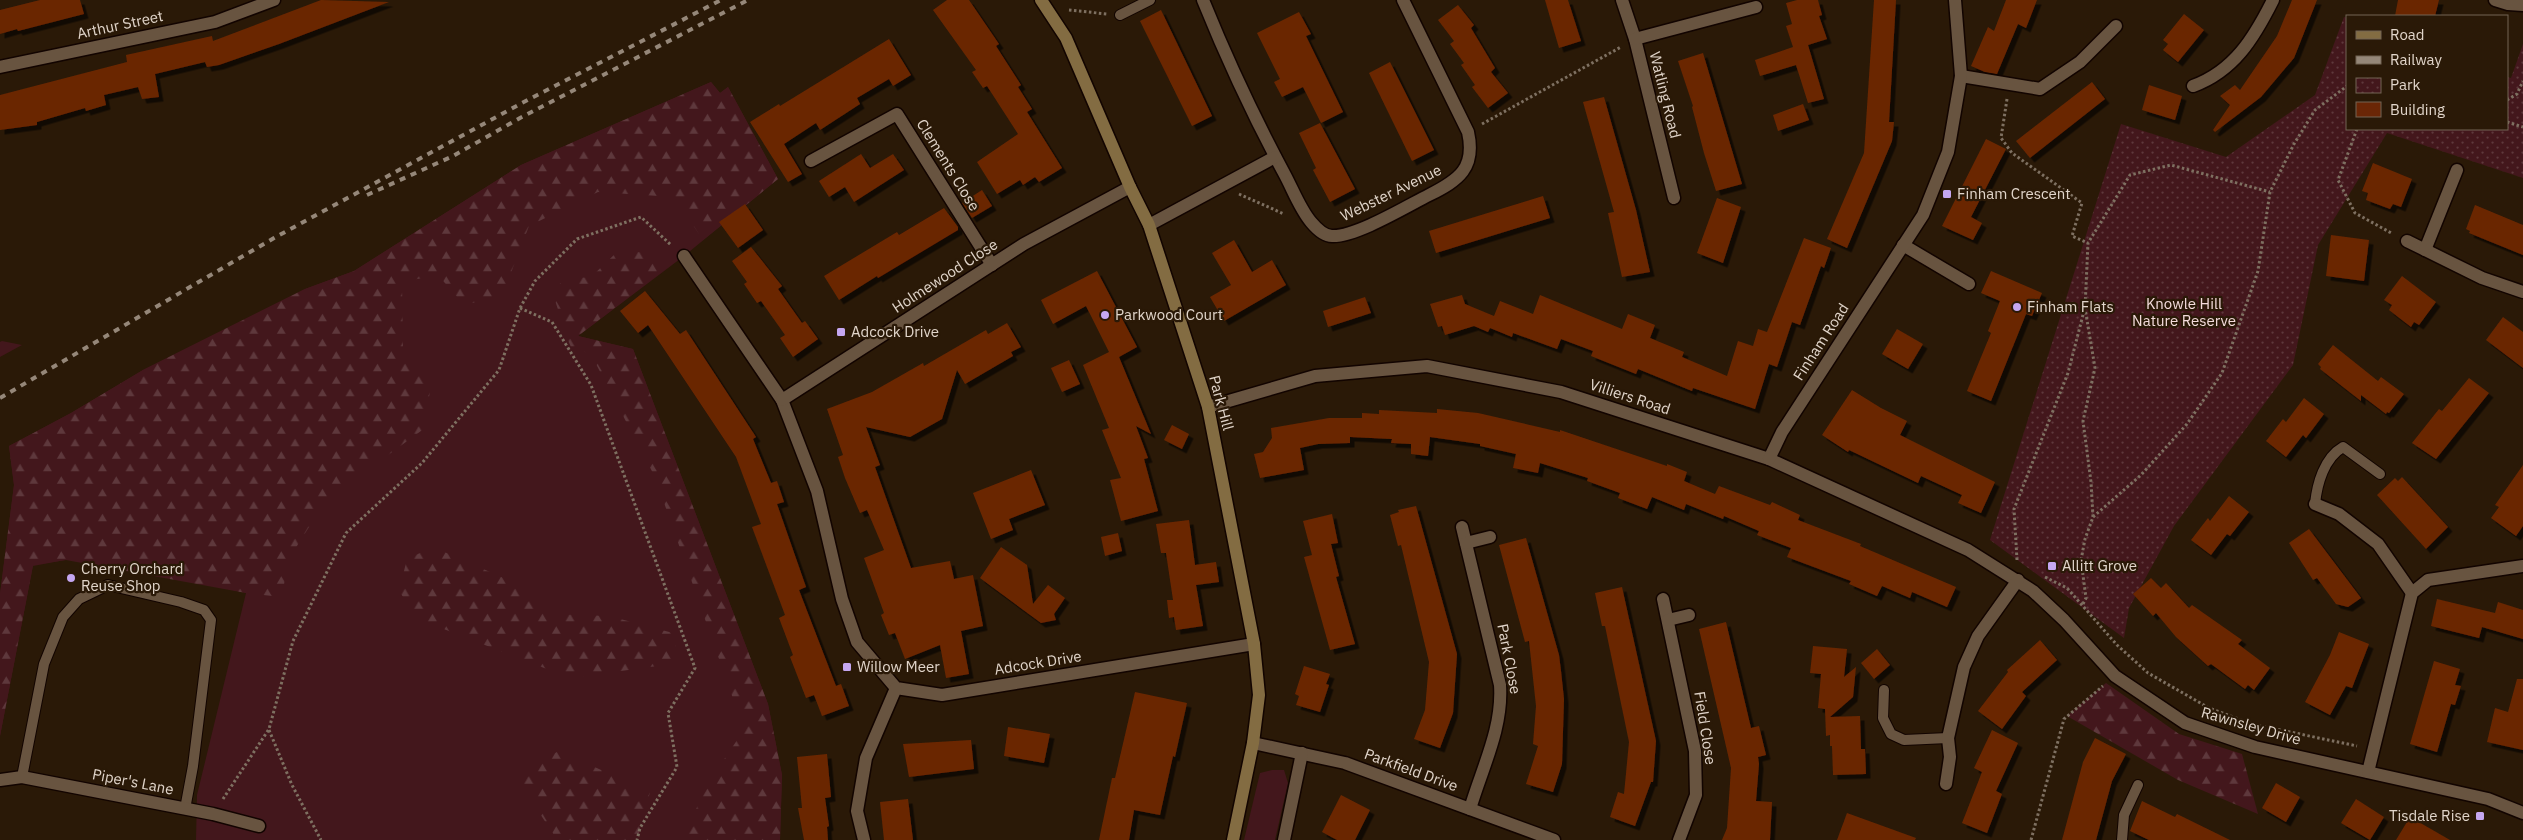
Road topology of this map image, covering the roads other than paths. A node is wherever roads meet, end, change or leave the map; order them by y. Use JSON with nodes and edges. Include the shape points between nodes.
{"nodes":[{"id":1,"x":274,"y":0,"type":"edge"},
{"id":2,"x":1041,"y":0,"type":"edge"},
{"id":3,"x":1150,"y":0,"type":"edge"},
{"id":4,"x":1203,"y":0,"type":"edge"},
{"id":5,"x":1403,"y":0,"type":"edge"},
{"id":6,"x":1622,"y":0,"type":"edge"},
{"id":7,"x":1955,"y":0,"type":"edge"},
{"id":8,"x":2273,"y":0,"type":"edge"},
{"id":9,"x":2495,"y":0,"type":"edge"},
{"id":10,"x":2523,"y":5,"type":"edge"},
{"id":11,"x":1756,"y":7,"type":"dead end"},
{"id":12,"x":1120,"y":15,"type":"road end"},
{"id":13,"x":2116,"y":26,"type":"dead end"},
{"id":14,"x":1635,"y":39,"type":"junction"},
{"id":15,"x":0,"y":67,"type":"edge"},
{"id":16,"x":1961,"y":76,"type":"junction"},
{"id":17,"x":2193,"y":86,"type":"dead end"},
{"id":18,"x":1275,"y":156,"type":"junction"},
{"id":19,"x":811,"y":160,"type":"dead end"},
{"id":20,"x":2457,"y":170,"type":"dead end"},
{"id":21,"x":1130,"y":187,"type":"junction"},
{"id":22,"x":1674,"y":198,"type":"dead end"},
{"id":23,"x":1149,"y":225,"type":"junction"},
{"id":24,"x":2407,"y":241,"type":"road end"},
{"id":25,"x":1903,"y":245,"type":"junction"},
{"id":26,"x":2425,"y":250,"type":"junction"},
{"id":27,"x":684,"y":256,"type":"road end"},
{"id":28,"x":992,"y":266,"type":"junction"},
{"id":29,"x":1969,"y":284,"type":"dead end"},
{"id":30,"x":2523,"y":292,"type":"edge"},
{"id":31,"x":782,"y":400,"type":"junction"},
{"id":32,"x":1208,"y":407,"type":"junction"},
{"id":33,"x":1768,"y":459,"type":"junction"},
{"id":34,"x":2380,"y":474,"type":"dead end"},
{"id":35,"x":2315,"y":504,"type":"joint"},
{"id":36,"x":1462,"y":527,"type":"dead end"},
{"id":37,"x":1490,"y":537,"type":"dead end"},
{"id":38,"x":1466,"y":544,"type":"junction"},
{"id":39,"x":2523,"y":566,"type":"edge"},
{"id":40,"x":2018,"y":580,"type":"junction"},
{"id":41,"x":2412,"y":593,"type":"junction"},
{"id":42,"x":1663,"y":598,"type":"dead end"},
{"id":43,"x":1689,"y":615,"type":"dead end"},
{"id":44,"x":1668,"y":620,"type":"junction"},
{"id":45,"x":1254,"y":644,"type":"junction"},
{"id":46,"x":896,"y":688,"type":"junction"},
{"id":47,"x":1884,"y":690,"type":"dead end"},
{"id":48,"x":1948,"y":738,"type":"junction"},
{"id":49,"x":1253,"y":743,"type":"junction"},
{"id":50,"x":1302,"y":753,"type":"junction"},
{"id":51,"x":2368,"y":772,"type":"junction"},
{"id":52,"x":22,"y":777,"type":"junction"},
{"id":53,"x":0,"y":780,"type":"edge"},
{"id":54,"x":1946,"y":784,"type":"dead end"},
{"id":55,"x":2138,"y":785,"type":"dead end"},
{"id":56,"x":185,"y":809,"type":"junction"},
{"id":57,"x":1470,"y":809,"type":"junction"},
{"id":58,"x":2523,"y":813,"type":"edge"},
{"id":59,"x":259,"y":826,"type":"dead end"},
{"id":60,"x":864,"y":840,"type":"edge"},
{"id":61,"x":1233,"y":840,"type":"edge"},
{"id":62,"x":1284,"y":840,"type":"edge"},
{"id":63,"x":1554,"y":840,"type":"edge"},
{"id":64,"x":1680,"y":840,"type":"edge"},
{"id":65,"x":2122,"y":840,"type":"edge"}],
"edges":[{"from":1,"to":15,"type":"street","name":"Arthur Street","via":[[215,22]]},
{"from":2,"to":21,"type":"street","name":"Park Hill","via":[[1066,38]]},
{"from":3,"to":12,"type":"lane"},
{"from":4,"to":18,"type":"street","name":"Webster Avenue"},
{"from":5,"to":18,"type":"street","name":"Webster Avenue","via":[[1468,132],[1472,149],[1467,167],[1451,184],[1347,234],[1331,236],[1323,234],[1310,221]]},
{"from":6,"to":14,"type":"street","name":"Watling Road"},
{"from":7,"to":16,"type":"street","name":"Finham Road"},
{"from":8,"to":17,"type":"street","via":[[2245,48],[2228,67],[2213,78]]},
{"from":9,"to":10,"type":"street"},
{"from":11,"to":14,"type":"street"},
{"from":13,"to":16,"type":"street","via":[[2080,62],[2040,89]]},
{"from":14,"to":22,"type":"street","name":"Watling Road"},
{"from":16,"to":25,"type":"street","name":"Finham Road","via":[[1948,152],[1923,215]]},
{"from":18,"to":23,"type":"street"},
{"from":19,"to":28,"type":"street","name":"Clements Close","via":[[897,114]]},
{"from":20,"to":26,"type":"street"},
{"from":21,"to":23,"type":"street","name":"Park Hill"},
{"from":21,"to":28,"type":"street","name":"Holmewood Close","via":[[1024,244]]},
{"from":23,"to":32,"type":"street","name":"Park Hill"},
{"from":24,"to":26,"type":"street"},
{"from":25,"to":29,"type":"street"},
{"from":25,"to":33,"type":"street","name":"Finham Road","via":[[1782,432]]},
{"from":26,"to":30,"type":"street","via":[[2482,278]]},
{"from":27,"to":31,"type":"street"},
{"from":28,"to":31,"type":"street","name":"Holmewood Close"},
{"from":31,"to":46,"type":"street","via":[[817,491],[842,598],[857,642]]},
{"from":32,"to":33,"type":"street","name":"Villiers Road","via":[[1315,376],[1427,366],[1561,392]]},
{"from":32,"to":45,"type":"street","name":"Park Hill"},
{"from":33,"to":40,"type":"street","name":"Villiers Road","via":[[1968,550]]},
{"from":34,"to":35,"type":"lane","via":[[2343,447],[2336,451],[2317,483]]},
{"from":35,"to":41,"type":"street","via":[[2338,514],[2378,544]]},
{"from":36,"to":38,"type":"street","name":"Park Close"},
{"from":37,"to":38,"type":"street"},
{"from":38,"to":57,"type":"street","name":"Park Close","via":[[1502,702],[1500,718]]},
{"from":39,"to":41,"type":"street","via":[[2428,580]]},
{"from":40,"to":48,"type":"street","via":[[1978,636],[1964,667]]},
{"from":40,"to":51,"type":"street","name":"Rawnsley Drive","via":[[2064,620],[2115,676],[2186,723],[2256,747]]},
{"from":41,"to":51,"type":"street"},
{"from":42,"to":44,"type":"street","name":"Field Close"},
{"from":43,"to":44,"type":"street"},
{"from":44,"to":64,"type":"street","name":"Field Close","via":[[1695,751],[1696,795]]},
{"from":45,"to":46,"type":"street","name":"Adcock Drive","via":[[942,695]]},
{"from":45,"to":49,"type":"street","name":"Park Hill","via":[[1259,695]]},
{"from":46,"to":60,"type":"street","via":[[866,758],[857,810]]},
{"from":47,"to":48,"type":"lane","via":[[1884,718],[1891,734],[1904,740]]},
{"from":48,"to":54,"type":"street","via":[[1950,757]]},
{"from":49,"to":50,"type":"street","name":"Parkfield Drive"},
{"from":49,"to":61,"type":"street","name":"Park Hill"},
{"from":50,"to":57,"type":"street","name":"Parkfield Drive","via":[[1345,763]]},
{"from":50,"to":62,"type":"street"},
{"from":51,"to":58,"type":"street","name":"Rawnsley Drive","via":[[2488,799]]},
{"from":52,"to":53,"type":"street","name":"Piper's Lane"},
{"from":52,"to":56,"type":"street","name":"Piper's Lane"},
{"from":52,"to":56,"type":"lane","via":[[44,664],[63,617],[79,599],[108,585],[204,610],[211,620]]},
{"from":55,"to":65,"type":"lane","via":[[2124,816]]},
{"from":56,"to":59,"type":"street","name":"Piper's Lane"},
{"from":57,"to":63,"type":"street","name":"Parkfield Drive"}]}
